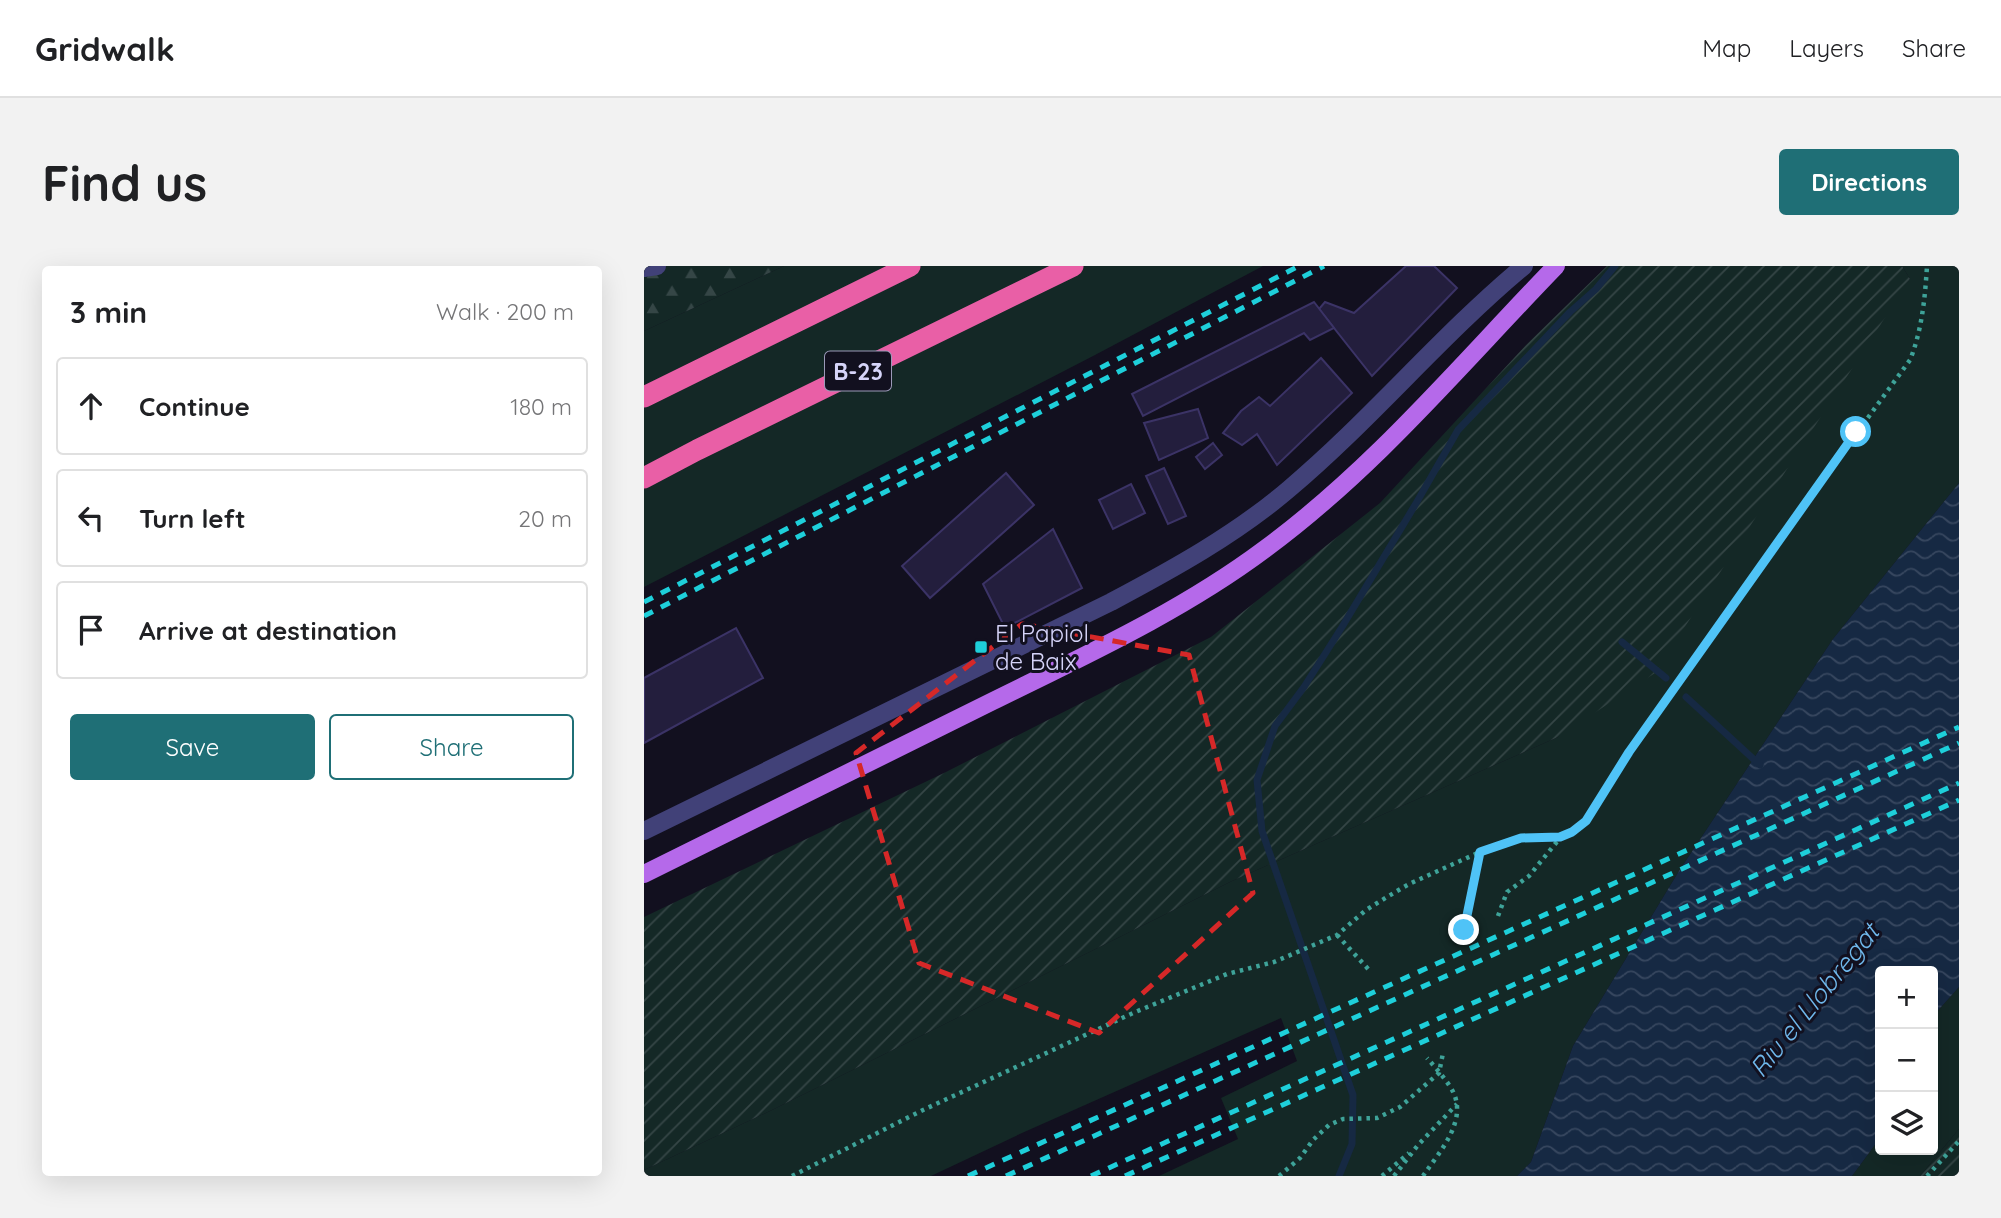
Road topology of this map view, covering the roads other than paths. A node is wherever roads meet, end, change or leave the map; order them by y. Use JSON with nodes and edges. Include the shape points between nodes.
{"nodes":[{"id":1,"x":657,"y":266,"type":"edge"},
{"id":2,"x":910,"y":266,"type":"edge"},
{"id":3,"x":1073,"y":266,"type":"edge"},
{"id":4,"x":1524,"y":266,"type":"edge"},
{"id":5,"x":1556,"y":266,"type":"edge"},
{"id":6,"x":644,"y":268,"type":"edge"},
{"id":7,"x":644,"y":397,"type":"edge"},
{"id":8,"x":644,"y":478,"type":"edge"},
{"id":9,"x":644,"y":831,"type":"edge"},
{"id":10,"x":644,"y":874,"type":"edge"}],
"edges":[{"from":1,"to":6,"type":"street"},
{"from":2,"to":7,"type":"highway"},
{"from":3,"to":8,"type":"highway","number":"B-23"},
{"from":4,"to":9,"type":"street","via":[[1486,297],[1353,432],[1240,527],[1111,602]]},
{"from":5,"to":10,"type":"main road","via":[[1432,399],[1324,504],[1206,590],[1031,683]]}]}
